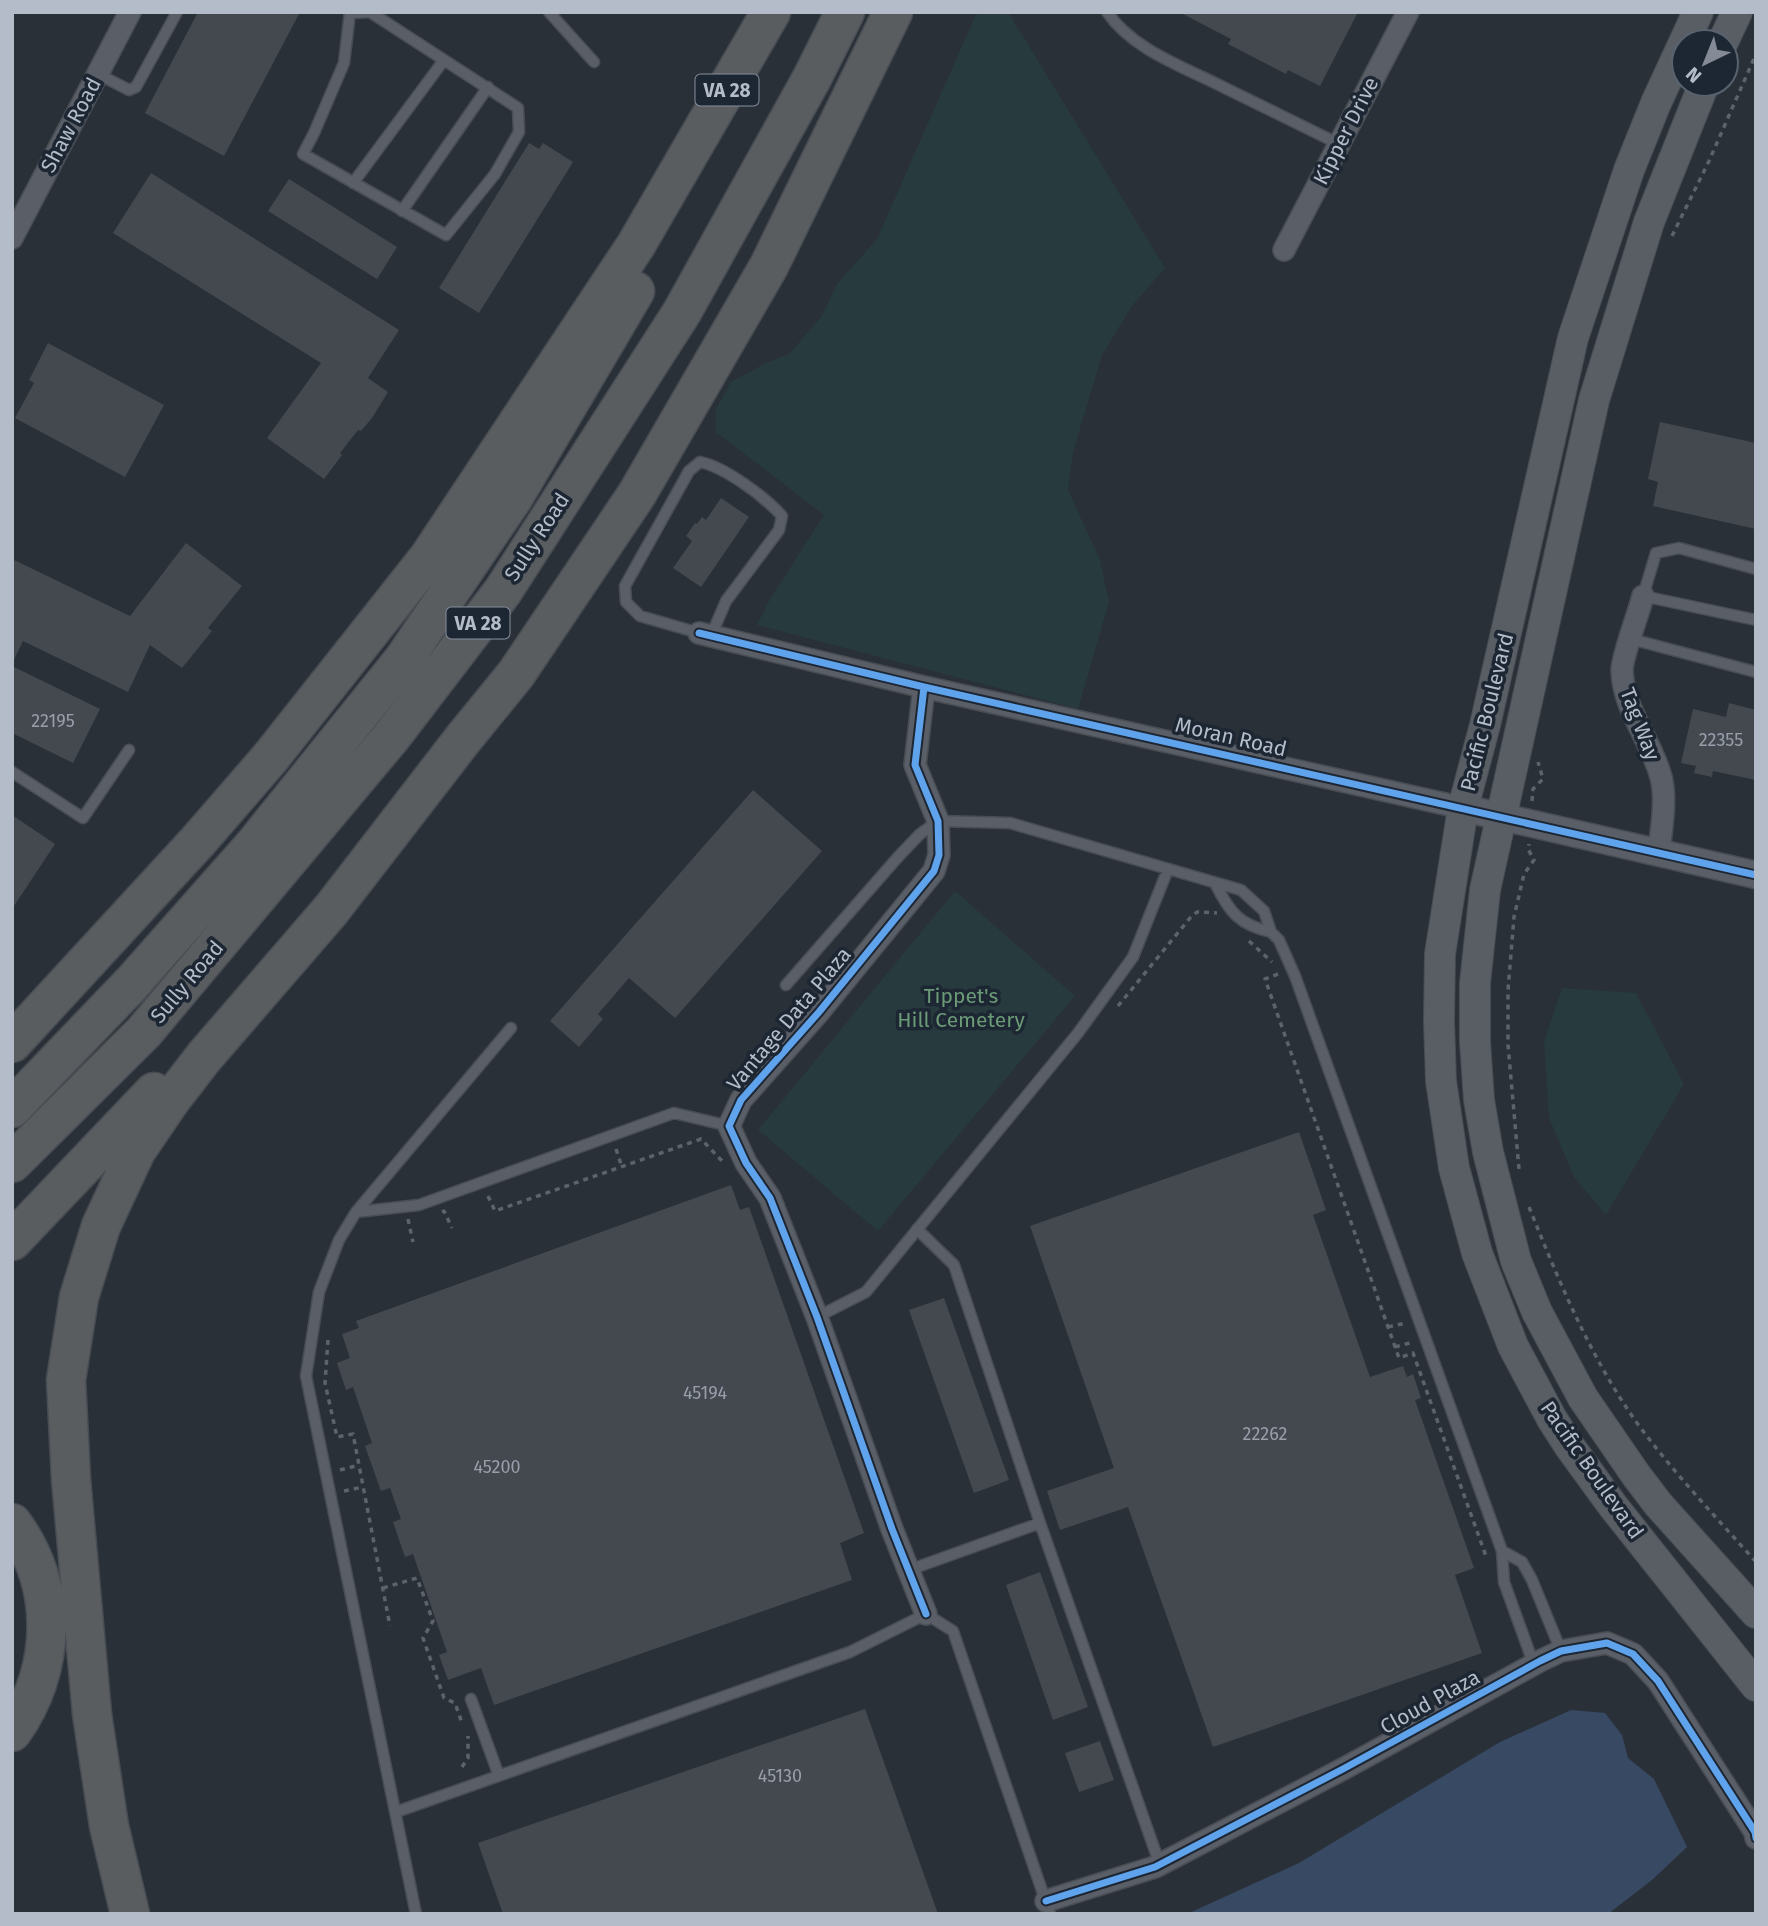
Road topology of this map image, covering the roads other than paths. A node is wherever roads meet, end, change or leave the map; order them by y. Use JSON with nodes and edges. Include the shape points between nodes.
{"nodes":[{"id":1,"x":130,"y":12,"type":"edge"},
{"id":2,"x":177,"y":12,"type":"edge"},
{"id":3,"x":350,"y":12,"type":"edge"},
{"id":4,"x":549,"y":12,"type":"edge"},
{"id":5,"x":771,"y":12,"type":"edge"},
{"id":6,"x":845,"y":12,"type":"edge"},
{"id":7,"x":892,"y":12,"type":"edge"},
{"id":8,"x":1107,"y":12,"type":"edge"},
{"id":9,"x":1408,"y":12,"type":"edge"},
{"id":10,"x":1698,"y":12,"type":"edge"},
{"id":11,"x":1737,"y":12,"type":"edge"},
{"id":12,"x":1730,"y":28,"type":"edge"},
{"id":13,"x":444,"y":60,"type":"junction"},
{"id":14,"x":594,"y":62,"type":"dead end"},
{"id":15,"x":98,"y":74,"type":"junction"},
{"id":16,"x":488,"y":88,"type":"junction"},
{"id":17,"x":1698,"y":98,"type":"edge"},
{"id":18,"x":1339,"y":144,"type":"junction"},
{"id":19,"x":688,"y":157,"type":"junction"},
{"id":20,"x":353,"y":183,"type":"junction"},
{"id":21,"x":402,"y":211,"type":"junction"},
{"id":22,"x":12,"y":238,"type":"edge"},
{"id":23,"x":1284,"y":250,"type":"dead end"},
{"id":24,"x":1756,"y":569,"type":"edge"},
{"id":25,"x":1643,"y":596,"type":"junction"},
{"id":26,"x":1756,"y":620,"type":"edge"},
{"id":27,"x":705,"y":634,"type":"junction"},
{"id":28,"x":1631,"y":639,"type":"junction"},
{"id":29,"x":1756,"y":673,"type":"edge"},
{"id":30,"x":924,"y":687,"type":"junction"},
{"id":31,"x":129,"y":750,"type":"dead end"},
{"id":32,"x":12,"y":772,"type":"edge"},
{"id":33,"x":1463,"y":808,"type":"junction"},
{"id":34,"x":1501,"y":818,"type":"junction"},
{"id":35,"x":938,"y":821,"type":"junction"},
{"id":36,"x":1659,"y":853,"type":"junction"},
{"id":37,"x":1168,"y":869,"type":"junction"},
{"id":38,"x":1756,"y":875,"type":"edge"},
{"id":39,"x":1216,"y":885,"type":"junction"},
{"id":40,"x":331,"y":909,"type":"junction"},
{"id":41,"x":1270,"y":932,"type":"junction"},
{"id":42,"x":786,"y":985,"type":"dead end"},
{"id":43,"x":27,"y":1023,"type":"edge"},
{"id":44,"x":511,"y":1028,"type":"dead end"},
{"id":45,"x":12,"y":1043,"type":"edge"},
{"id":46,"x":12,"y":1108,"type":"edge"},
{"id":47,"x":729,"y":1126,"type":"junction"},
{"id":48,"x":12,"y":1163,"type":"edge"},
{"id":49,"x":356,"y":1212,"type":"junction"},
{"id":50,"x":917,"y":1229,"type":"junction"},
{"id":51,"x":12,"y":1241,"type":"edge"},
{"id":52,"x":817,"y":1317,"type":"junction"},
{"id":53,"x":12,"y":1523,"type":"edge"},
{"id":54,"x":1040,"y":1523,"type":"junction"},
{"id":55,"x":1502,"y":1551,"type":"junction"},
{"id":56,"x":909,"y":1570,"type":"junction"},
{"id":57,"x":1756,"y":1613,"type":"edge"},
{"id":58,"x":926,"y":1614,"type":"junction"},
{"id":59,"x":1561,"y":1651,"type":"junction"},
{"id":60,"x":1534,"y":1665,"type":"junction"},
{"id":61,"x":1756,"y":1686,"type":"edge"},
{"id":62,"x":471,"y":1699,"type":"dead end"},
{"id":63,"x":12,"y":1732,"type":"edge"},
{"id":64,"x":499,"y":1776,"type":"junction"},
{"id":65,"x":396,"y":1812,"type":"junction"},
{"id":66,"x":1756,"y":1838,"type":"edge"},
{"id":67,"x":1160,"y":1865,"type":"junction"},
{"id":68,"x":1048,"y":1907,"type":"edge"},
{"id":69,"x":130,"y":1914,"type":"edge"},
{"id":70,"x":416,"y":1914,"type":"edge"}],
"edges":[{"from":1,"to":15,"type":"street","name":"Shaw Road"},
{"from":2,"to":15,"type":"lane","via":[[136,87],[129,90]]},
{"from":3,"to":13,"type":"lane","via":[[370,12]]},
{"from":3,"to":20,"type":"lane","via":[[344,63],[303,154]]},
{"from":4,"to":14,"type":"lane"},
{"from":5,"to":19,"type":"highway","number":"VA 28"},
{"from":6,"to":48,"type":"highway","name":"Sully Road","number":"VA 28","via":[[682,312],[503,591],[392,736],[144,1032]]},
{"from":7,"to":40,"type":"highway","via":[[769,266],[637,494],[516,674]]},
{"from":8,"to":18,"type":"lane","via":[[1130,38]]},
{"from":9,"to":18,"type":"street","name":"Kipper Drive"},
{"from":10,"to":33,"type":"main road","name":"Pacific Boulevard","via":[[1629,170],[1573,338]]},
{"from":11,"to":12,"type":"main road"},
{"from":13,"to":16,"type":"lane"},
{"from":13,"to":20,"type":"lane"},
{"from":15,"to":22,"type":"street","name":"Shaw Road"},
{"from":16,"to":21,"type":"lane"},
{"from":16,"to":21,"type":"lane","via":[[518,108],[519,132],[495,174],[446,235]]},
{"from":17,"to":34,"type":"main road","name":"Pacific Boulevard","via":[[1649,222],[1594,400]]},
{"from":18,"to":23,"type":"street","name":"Kipper Drive"},
{"from":19,"to":43,"type":"highway","number":"VA 28","via":[[636,245],[429,557],[270,758]]},
{"from":19,"to":46,"type":"highway","via":[[668,235],[513,498],[404,659],[255,844],[132,983]]},
{"from":20,"to":21,"type":"lane"},
{"from":24,"to":25,"type":"lane","via":[[1679,548],[1656,553]]},
{"from":25,"to":26,"type":"lane"},
{"from":25,"to":28,"type":"street","name":"Tag Way"},
{"from":27,"to":27,"type":"lane","via":[[779,530],[782,516],[712,465],[700,462],[689,471],[625,586],[626,602],[640,616]]},
{"from":27,"to":30,"type":"street","name":"Moran Road"},
{"from":28,"to":29,"type":"lane"},
{"from":28,"to":36,"type":"street","name":"Tag Way","via":[[1622,666],[1625,690],[1661,778]]},
{"from":30,"to":33,"type":"street","name":"Moran Road"},
{"from":30,"to":35,"type":"street","name":"Vantage Data Plaza","via":[[915,765]]},
{"from":31,"to":32,"type":"lane","via":[[83,818]]},
{"from":33,"to":34,"type":"street","name":"Moran Road"},
{"from":33,"to":61,"type":"main road","name":"Pacific Boulevard","via":[[1440,954],[1439,1021],[1449,1137],[1477,1253],[1513,1346],[1564,1438]]},
{"from":34,"to":36,"type":"street","name":"Moran Road"},
{"from":34,"to":57,"type":"main road","name":"Pacific Boulevard","via":[[1478,942],[1475,1042],[1487,1148],[1516,1261],[1561,1360],[1610,1440],[1658,1504]]},
{"from":35,"to":37,"type":"lane","via":[[1010,823]]},
{"from":35,"to":42,"type":"lane","via":[[898,857]]},
{"from":35,"to":47,"type":"street","name":"Vantage Data Plaza","via":[[939,855],[933,871],[741,1100]]},
{"from":36,"to":38,"type":"street","name":"Moran Road"},
{"from":37,"to":39,"type":"lane"},
{"from":37,"to":50,"type":"lane","via":[[1133,957],[1078,1033]]},
{"from":39,"to":41,"type":"lane","via":[[1240,919]]},
{"from":39,"to":41,"type":"lane","via":[[1241,890],[1264,911]]},
{"from":40,"to":51,"type":"highway"},
{"from":40,"to":69,"type":"highway","via":[[204,1057],[136,1151],[101,1226],[79,1297],[66,1380],[71,1479],[92,1714],[109,1826]]},
{"from":41,"to":55,"type":"lane","via":[[1279,940],[1295,976]]},
{"from":43,"to":45,"type":"highway","number":"VA 28"},
{"from":44,"to":49,"type":"lane"},
{"from":47,"to":49,"type":"lane","via":[[674,1113],[419,1205]]},
{"from":47,"to":52,"type":"street","via":[[746,1163],[770,1198]]},
{"from":49,"to":65,"type":"lane","via":[[339,1240],[319,1292],[306,1376]]},
{"from":50,"to":52,"type":"lane","via":[[866,1292]]},
{"from":50,"to":54,"type":"lane","via":[[954,1265]]},
{"from":52,"to":56,"type":"street"},
{"from":53,"to":63,"type":"highway","via":[[33,1559],[41,1585],[47,1638],[38,1684]]},
{"from":54,"to":56,"type":"lane"},
{"from":54,"to":67,"type":"lane"},
{"from":55,"to":59,"type":"lane","via":[[1522,1562]]},
{"from":55,"to":60,"type":"lane","via":[[1504,1582]]},
{"from":56,"to":58,"type":"street"},
{"from":58,"to":64,"type":"lane","via":[[850,1652]]},
{"from":58,"to":68,"type":"lane","via":[[953,1631]]},
{"from":59,"to":60,"type":"street","name":"Cloud Plaza"},
{"from":59,"to":66,"type":"street","name":"Cloud Plaza","via":[[1607,1643],[1633,1654],[1658,1681]]},
{"from":60,"to":67,"type":"street","name":"Cloud Plaza"},
{"from":62,"to":64,"type":"lane"},
{"from":64,"to":65,"type":"lane"},
{"from":65,"to":70,"type":"lane"},
{"from":67,"to":68,"type":"street","name":"Cloud Plaza"}]}
